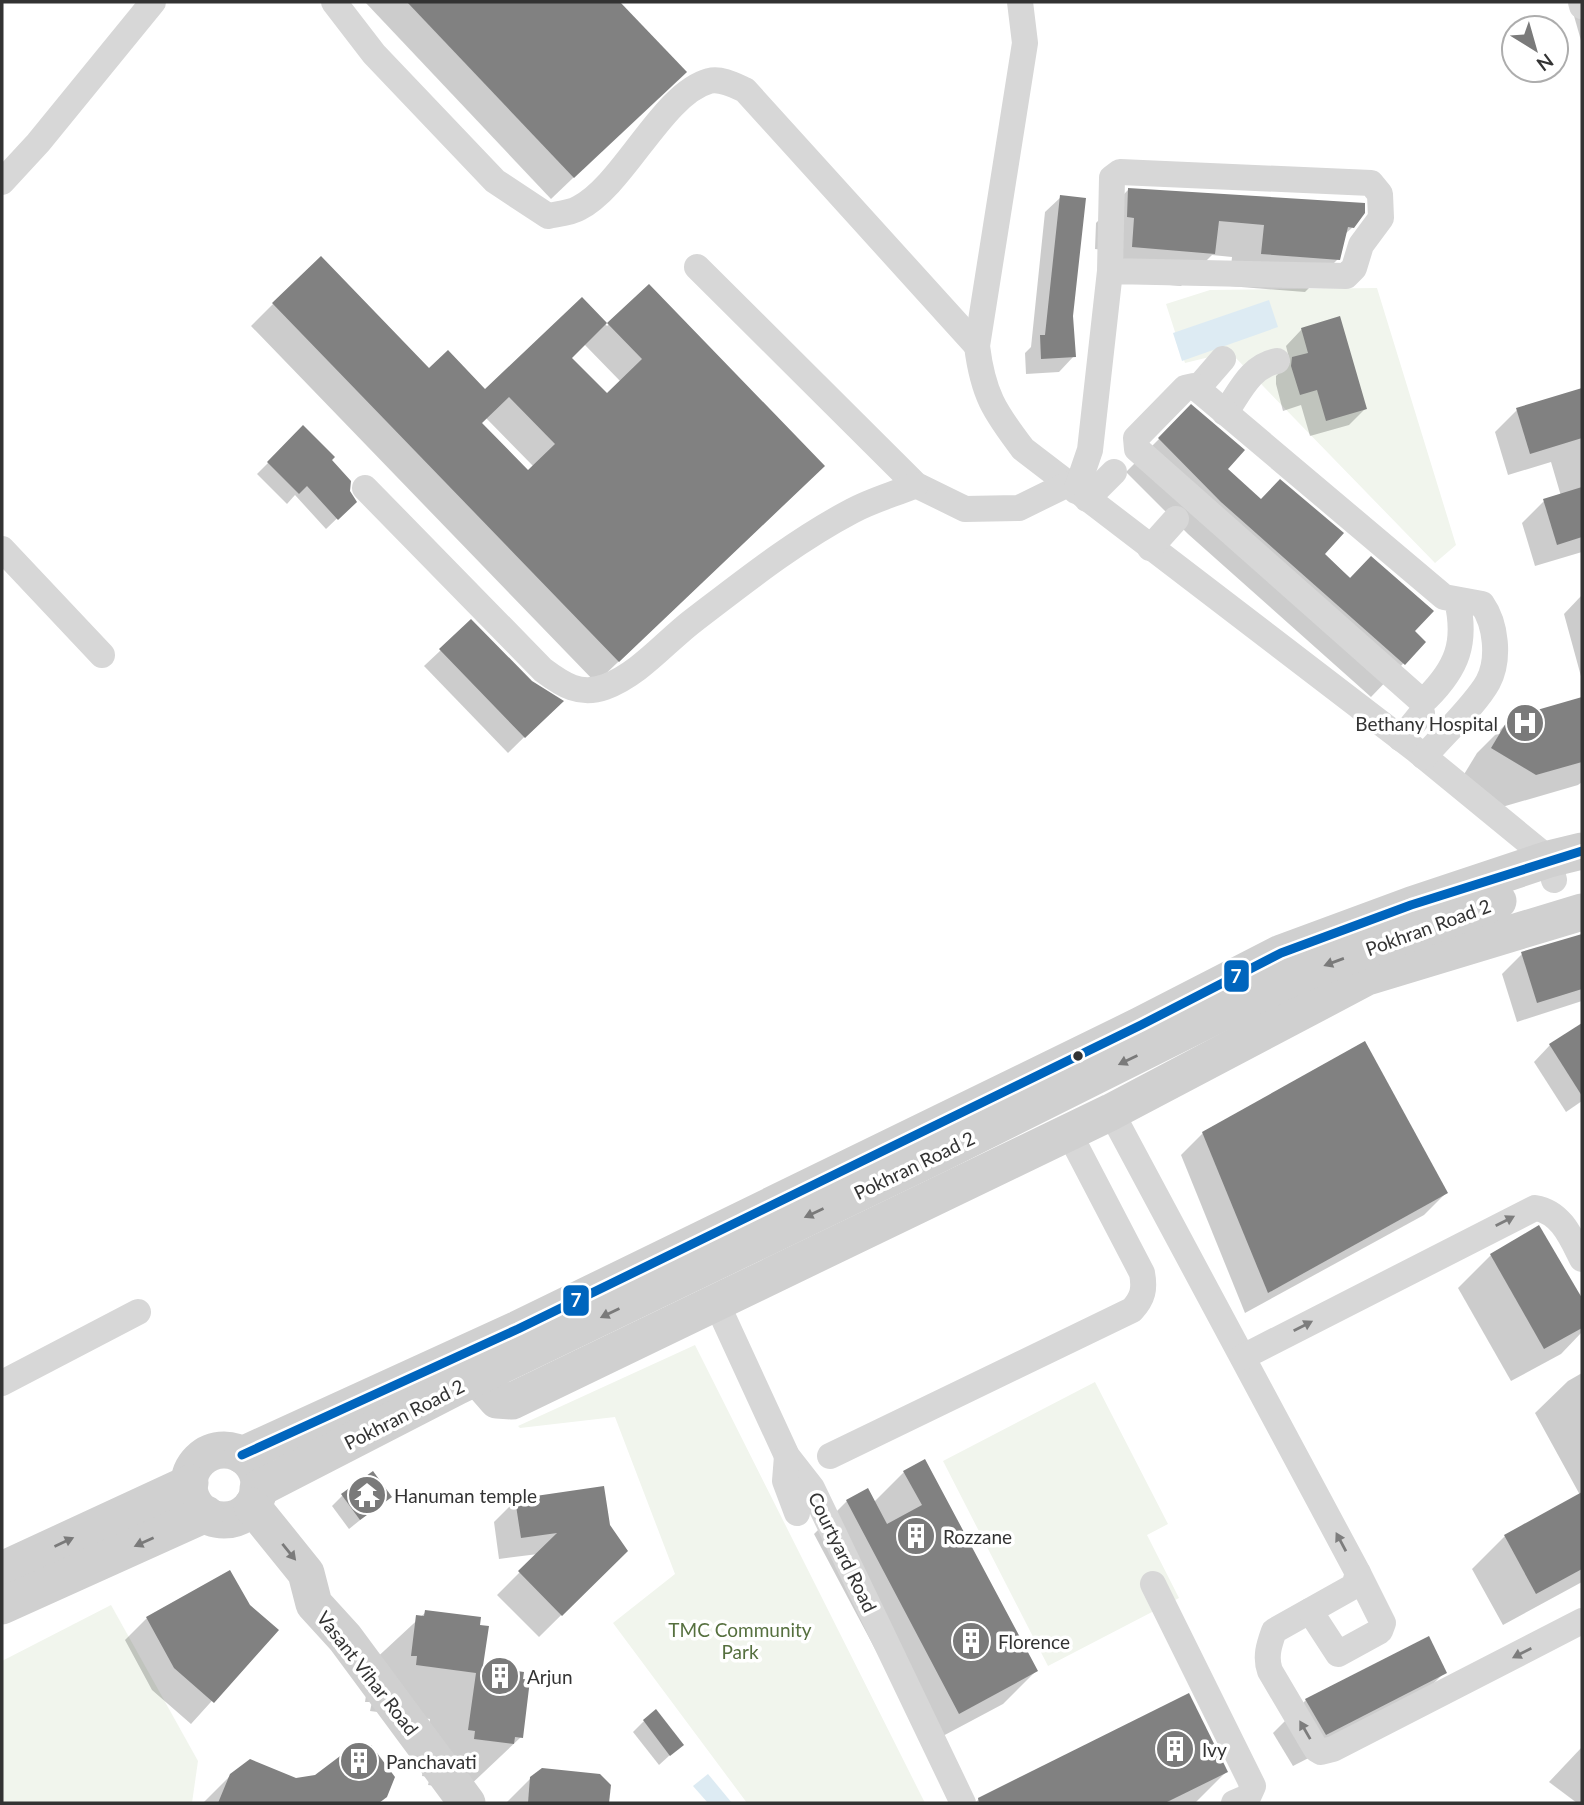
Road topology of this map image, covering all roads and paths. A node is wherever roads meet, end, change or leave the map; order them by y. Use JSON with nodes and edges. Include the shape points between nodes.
{"nodes":[{"id":1,"x":153,"y":2,"type":"edge"},
{"id":2,"x":334,"y":2,"type":"edge"},
{"id":3,"x":1020,"y":2,"type":"edge"},
{"id":4,"x":2,"y":182,"type":"edge"},
{"id":5,"x":697,"y":267,"type":"dead end"},
{"id":6,"x":1110,"y":271,"type":"junction"},
{"id":7,"x":977,"y":346,"type":"junction"},
{"id":8,"x":1223,"y":359,"type":"dead end"},
{"id":9,"x":1277,"y":361,"type":"dead end"},
{"id":10,"x":1197,"y":389,"type":"junction"},
{"id":11,"x":1236,"y":411,"type":"junction"},
{"id":12,"x":1114,"y":472,"type":"dead end"},
{"id":13,"x":916,"y":485,"type":"junction"},
{"id":14,"x":365,"y":488,"type":"dead end"},
{"id":15,"x":1077,"y":491,"type":"junction"},
{"id":16,"x":1176,"y":519,"type":"dead end"},
{"id":17,"x":1150,"y":548,"type":"junction"},
{"id":18,"x":2,"y":549,"type":"edge"},
{"id":19,"x":1469,"y":602,"type":"junction"},
{"id":20,"x":102,"y":656,"type":"dead end"},
{"id":21,"x":1422,"y":713,"type":"dead end"},
{"id":22,"x":1414,"y":749,"type":"junction"},
{"id":23,"x":1567,"y":866,"type":"edge"},
{"id":24,"x":1582,"y":912,"type":"edge"},
{"id":25,"x":1111,"y":1112,"type":"junction"},
{"id":26,"x":1069,"y":1133,"type":"junction"},
{"id":27,"x":1582,"y":1258,"type":"edge"},
{"id":28,"x":717,"y":1304,"type":"junction"},
{"id":29,"x":138,"y":1312,"type":"dead end"},
{"id":30,"x":1243,"y":1357,"type":"junction"},
{"id":31,"x":477,"y":1377,"type":"junction"},
{"id":32,"x":2,"y":1383,"type":"edge"},
{"id":33,"x":242,"y":1455,"type":"junction"},
{"id":34,"x":787,"y":1456,"type":"junction"},
{"id":35,"x":830,"y":1456,"type":"dead end"},
{"id":36,"x":227,"y":1502,"type":"junction"},
{"id":37,"x":797,"y":1513,"type":"dead end"},
{"id":38,"x":2,"y":1570,"type":"edge"},
{"id":39,"x":1358,"y":1573,"type":"junction"},
{"id":40,"x":1153,"y":1584,"type":"dead end"},
{"id":41,"x":2,"y":1606,"type":"edge"},
{"id":42,"x":1310,"y":1611,"type":"junction"},
{"id":43,"x":1582,"y":1621,"type":"edge"},
{"id":44,"x":467,"y":1803,"type":"edge"},
{"id":45,"x":963,"y":1803,"type":"edge"},
{"id":46,"x":1234,"y":1803,"type":"edge"}],
"edges":[{"from":1,"to":4,"type":"street"},
{"from":2,"to":7,"type":"street","via":[[374,54],[495,181],[548,216],[579,208],[616,175],[659,121],[698,88],[709,81],[724,81],[745,90]]},
{"from":3,"to":7,"type":"street","via":[[1025,43]]},
{"from":5,"to":13,"type":"street"},
{"from":6,"to":6,"type":"street","via":[[1112,178],[1120,172],[1371,183],[1380,194],[1381,218],[1360,245],[1354,268],[1346,276]]},
{"from":6,"to":15,"type":"street","via":[[1090,450]]},
{"from":7,"to":15,"type":"street","via":[[981,382],[999,418],[1023,449]]},
{"from":8,"to":10,"type":"street"},
{"from":9,"to":11,"type":"street","via":[[1265,364],[1246,380]]},
{"from":10,"to":11,"type":"street"},
{"from":10,"to":19,"type":"street","via":[[1185,388],[1136,438],[1137,449],[1418,698],[1427,698],[1455,665]]},
{"from":11,"to":19,"type":"street","via":[[1339,510],[1444,597]]},
{"from":12,"to":15,"type":"street"},
{"from":13,"to":14,"type":"street","via":[[854,510],[793,545],[635,670],[605,687],[583,691],[562,685],[543,670]]},
{"from":13,"to":15,"type":"street","via":[[965,509],[1019,508]]},
{"from":15,"to":17,"type":"street"},
{"from":16,"to":17,"type":"street"},
{"from":17,"to":22,"type":"street"},
{"from":18,"to":20,"type":"street"},
{"from":19,"to":22,"type":"street","via":[[1484,664]]},
{"from":21,"to":22,"type":"street"},
{"from":22,"to":23,"type":"street"},
{"from":23,"to":31,"type":"main road","name":"Pokhran Road 2","one_way":true,"via":[[1291,978]]},
{"from":23,"to":33,"type":"main road","name":"Pokhran Road 2","via":[[1281,953],[530,1323]]},
{"from":24,"to":25,"type":"main road","via":[[1367,977]]},
{"from":25,"to":26,"type":"main road"},
{"from":25,"to":30,"type":"street"},
{"from":26,"to":28,"type":"main road"},
{"from":26,"to":35,"type":"street","via":[[1142,1273],[1142,1300],[1132,1310]]},
{"from":30,"to":27,"type":"street","one_way":true,"via":[[1535,1208],[1557,1218]]},
{"from":28,"to":31,"type":"main road","via":[[512,1401],[497,1400]]},
{"from":28,"to":34,"type":"street","name":"Courtyard Road"},
{"from":29,"to":32,"type":"street"},
{"from":39,"to":30,"type":"street","one_way":true},
{"from":31,"to":36,"type":"main road","name":"Pokhran Road 2"},
{"from":33,"to":36,"type":"main road","name":"Vasant Vihar Road","via":[[255,1468]]},
{"from":33,"to":36,"type":"main road","via":[[221,1450],[197,1462]]},
{"from":34,"to":37,"type":"street","via":[[786,1481]]},
{"from":34,"to":45,"type":"street","name":"Courtyard Road","via":[[812,1488]]},
{"from":38,"to":36,"type":"main road","name":"Pokhran Road 2","one_way":true},
{"from":36,"to":41,"type":"main road","name":"Pokhran Road 2","one_way":true},
{"from":36,"to":44,"type":"main road","name":"Vasant Vihar Road","via":[[288,1589],[314,1604],[345,1638]]},
{"from":39,"to":42,"type":"street","via":[[1354,1586]]},
{"from":39,"to":42,"type":"street","via":[[1383,1623],[1380,1631],[1338,1654]]},
{"from":40,"to":46,"type":"street","via":[[1253,1786],[1248,1797]]},
{"from":43,"to":42,"type":"street","one_way":true,"via":[[1321,1752],[1267,1661],[1274,1631]]}]}
